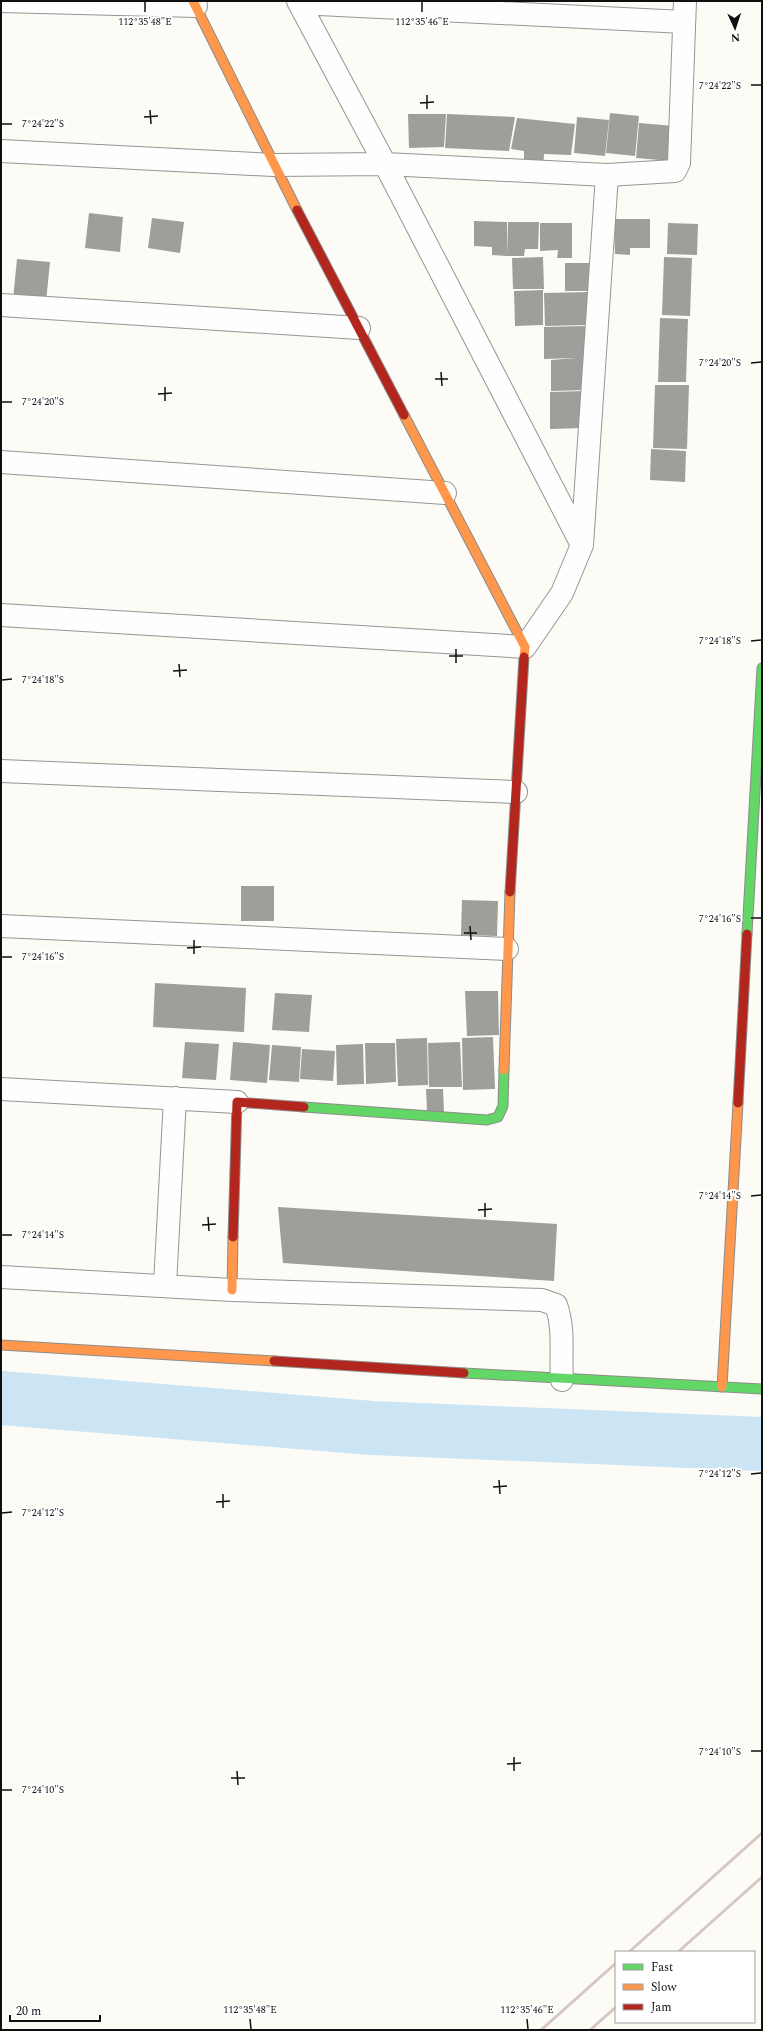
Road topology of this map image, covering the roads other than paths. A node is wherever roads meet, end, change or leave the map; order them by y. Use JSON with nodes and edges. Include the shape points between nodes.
{"nodes":[{"id":1,"x":1,"y":1,"type":"edge"},
{"id":2,"x":299,"y":2,"type":"edge"},
{"id":3,"x":195,"y":3,"type":"edge"},
{"id":4,"x":685,"y":11,"type":"edge"},
{"id":5,"x":1,"y":151,"type":"edge"},
{"id":6,"x":385,"y":164,"type":"junction"},
{"id":7,"x":273,"y":165,"type":"junction"},
{"id":8,"x":607,"y":175,"type":"junction"},
{"id":9,"x":1,"y":305,"type":"edge"},
{"id":10,"x":359,"y":328,"type":"junction"},
{"id":11,"x":1,"y":462,"type":"edge"},
{"id":12,"x":444,"y":493,"type":"junction"},
{"id":13,"x":582,"y":545,"type":"junction"},
{"id":14,"x":1,"y":615,"type":"edge"},
{"id":15,"x":525,"y":647,"type":"junction"},
{"id":16,"x":762,"y":668,"type":"edge"},
{"id":17,"x":1,"y":771,"type":"edge"},
{"id":18,"x":516,"y":792,"type":"junction"},
{"id":19,"x":1,"y":926,"type":"edge"},
{"id":20,"x":507,"y":949,"type":"junction"},
{"id":21,"x":1,"y":1089,"type":"edge"},
{"id":22,"x":175,"y":1098,"type":"junction"},
{"id":23,"x":237,"y":1102,"type":"junction"},
{"id":24,"x":1,"y":1278,"type":"edge"},
{"id":25,"x":165,"y":1285,"type":"junction"},
{"id":26,"x":232,"y":1290,"type":"junction"},
{"id":27,"x":1,"y":1345,"type":"edge"},
{"id":28,"x":561,"y":1373,"type":"junction"},
{"id":29,"x":722,"y":1387,"type":"junction"},
{"id":30,"x":762,"y":1389,"type":"edge"}],
"edges":[{"from":1,"to":3,"type":"street"},
{"from":2,"to":4,"type":"street"},
{"from":2,"to":6,"type":"street"},
{"from":3,"to":7,"type":"street"},
{"from":4,"to":8,"type":"street","via":[[679,163],[675,171]]},
{"from":5,"to":7,"type":"street"},
{"from":6,"to":7,"type":"street"},
{"from":6,"to":8,"type":"street"},
{"from":6,"to":13,"type":"street"},
{"from":7,"to":10,"type":"street"},
{"from":8,"to":13,"type":"street"},
{"from":9,"to":10,"type":"street"},
{"from":10,"to":12,"type":"street"},
{"from":11,"to":12,"type":"street"},
{"from":12,"to":15,"type":"street"},
{"from":13,"to":15,"type":"street","via":[[562,593]]},
{"from":14,"to":15,"type":"street"},
{"from":15,"to":18,"type":"street"},
{"from":16,"to":29,"type":"street"},
{"from":17,"to":18,"type":"street"},
{"from":18,"to":20,"type":"street"},
{"from":19,"to":20,"type":"street"},
{"from":20,"to":23,"type":"street","via":[[503,1106],[498,1117],[487,1120]]},
{"from":21,"to":22,"type":"street"},
{"from":22,"to":23,"type":"street"},
{"from":22,"to":25,"type":"street"},
{"from":23,"to":26,"type":"street"},
{"from":24,"to":25,"type":"street"},
{"from":25,"to":26,"type":"street"},
{"from":26,"to":28,"type":"street","via":[[542,1300],[556,1306],[560,1315]]},
{"from":27,"to":28,"type":"street"},
{"from":28,"to":29,"type":"street"},
{"from":29,"to":30,"type":"street"}]}
